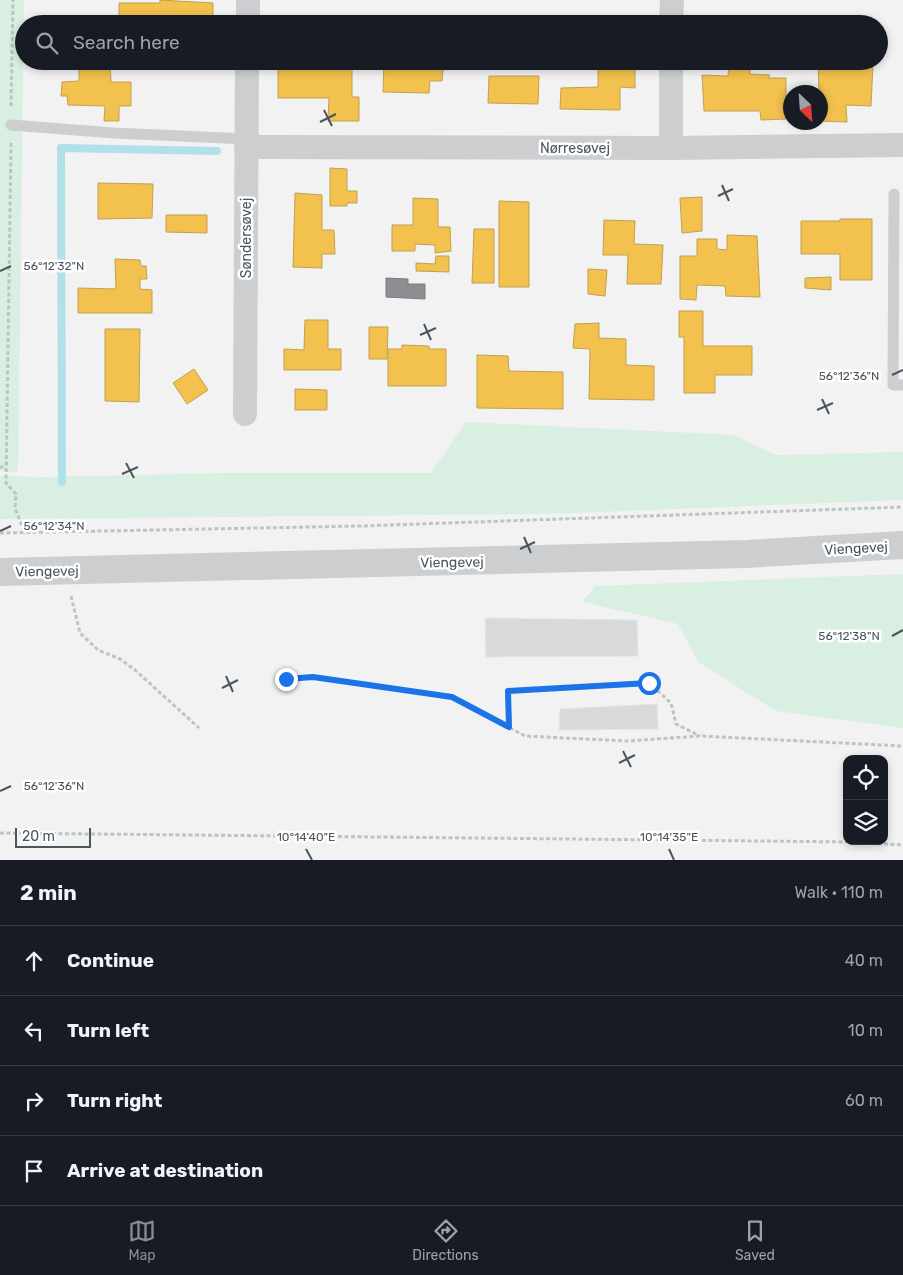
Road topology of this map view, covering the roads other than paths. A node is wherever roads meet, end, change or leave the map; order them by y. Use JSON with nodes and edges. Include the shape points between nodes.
{"nodes":[{"id":1,"x":248,"y":0,"type":"edge"},
{"id":2,"x":672,"y":0,"type":"edge"},
{"id":3,"x":248,"y":15,"type":"edge"},
{"id":4,"x":671,"y":15,"type":"edge"},
{"id":5,"x":247,"y":70,"type":"edge"},
{"id":6,"x":671,"y":70,"type":"edge"},
{"id":7,"x":11,"y":125,"type":"road end"},
{"id":8,"x":246,"y":143,"type":"junction"},
{"id":9,"x":903,"y":145,"type":"edge"},
{"id":10,"x":671,"y":148,"type":"junction"},
{"id":11,"x":894,"y":194,"type":"dead end"},
{"id":12,"x":903,"y":385,"type":"edge"},
{"id":13,"x":245,"y":414,"type":"dead end"},
{"id":14,"x":903,"y":545,"type":"edge"},
{"id":15,"x":0,"y":572,"type":"edge"}],
"edges":[{"from":1,"to":3,"type":"street"},
{"from":2,"to":4,"type":"street"},
{"from":5,"to":8,"type":"street","name":"Søndersøvej"},
{"from":6,"to":10,"type":"street"},
{"from":7,"to":8,"type":"lane"},
{"from":8,"to":10,"type":"street","name":"Nørresøvej"},
{"from":8,"to":13,"type":"street","name":"Søndersøvej"},
{"from":9,"to":10,"type":"street","name":"Nørresøvej"},
{"from":11,"to":12,"type":"lane","via":[[893,385]]},
{"from":14,"to":15,"type":"street","name":"Viengevej","via":[[746,554]]}]}
